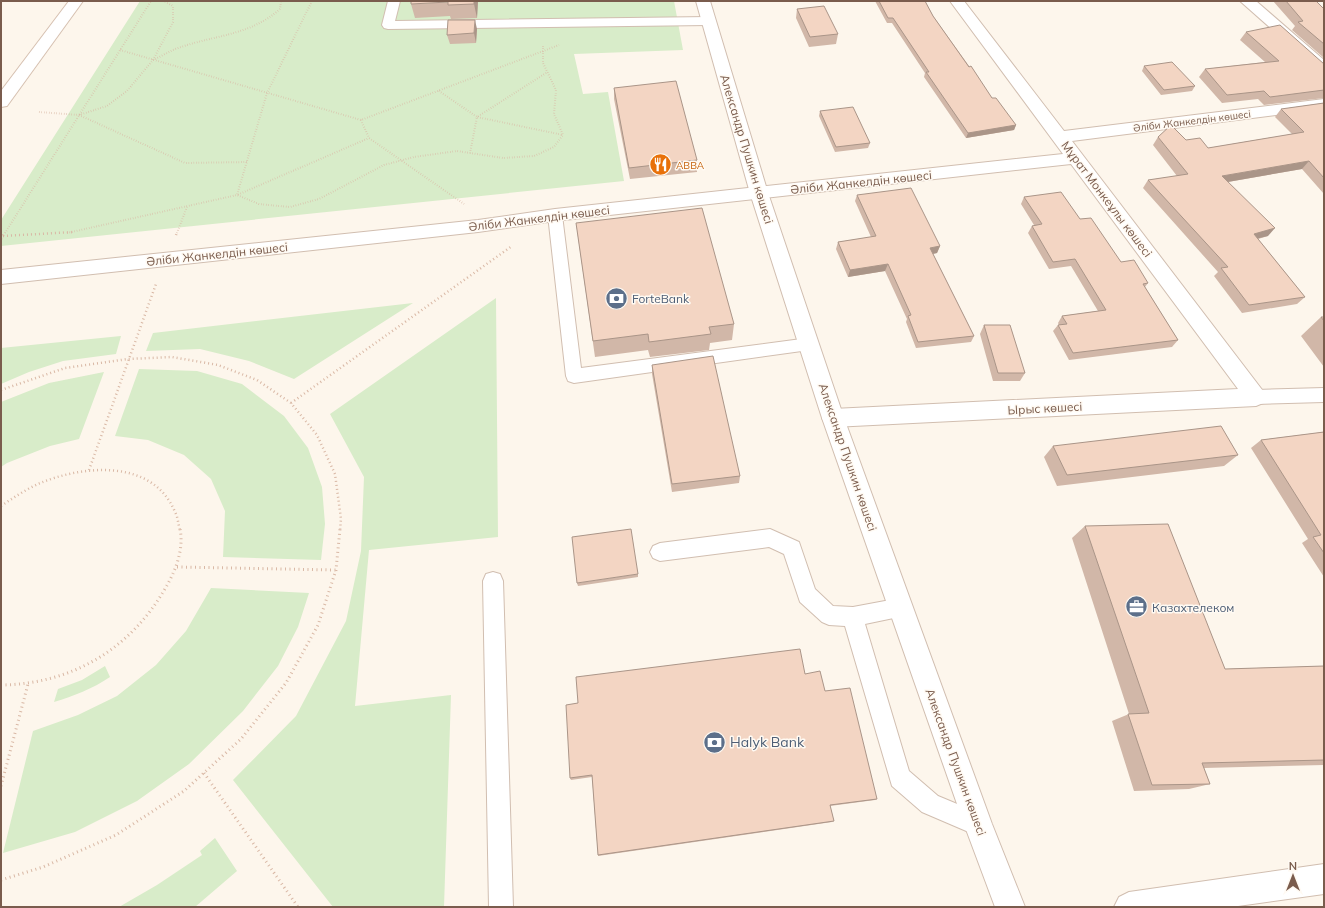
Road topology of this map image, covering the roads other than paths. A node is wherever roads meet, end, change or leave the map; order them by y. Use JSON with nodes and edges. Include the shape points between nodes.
{"nodes":[{"id":1,"x":76,"y":1,"type":"edge"},
{"id":2,"x":394,"y":1,"type":"edge"},
{"id":3,"x":957,"y":1,"type":"edge"},
{"id":4,"x":1247,"y":1,"type":"edge"},
{"id":5,"x":706,"y":11,"type":"edge"},
{"id":6,"x":1324,"y":68,"type":"edge"},
{"id":7,"x":1,"y":102,"type":"edge"},
{"id":8,"x":1324,"y":104,"type":"edge"},
{"id":9,"x":1059,"y":137,"type":"junction"},
{"id":10,"x":1077,"y":158,"type":"junction"},
{"id":11,"x":759,"y":193,"type":"junction"},
{"id":12,"x":555,"y":215,"type":"junction"},
{"id":13,"x":1,"y":277,"type":"edge"},
{"id":14,"x":809,"y":344,"type":"junction"},
{"id":15,"x":1324,"y":395,"type":"edge"},
{"id":16,"x":1256,"y":397,"type":"junction"},
{"id":17,"x":833,"y":418,"type":"junction"},
{"id":18,"x":660,"y":552,"type":"dead end"},
{"id":19,"x":494,"y":581,"type":"dead end"},
{"id":20,"x":901,"y":608,"type":"junction"},
{"id":21,"x":852,"y":617,"type":"junction"},
{"id":22,"x":978,"y":824,"type":"junction"},
{"id":23,"x":1324,"y":879,"type":"edge"},
{"id":24,"x":501,"y":907,"type":"edge"},
{"id":25,"x":1010,"y":907,"type":"edge"},
{"id":26,"x":1129,"y":907,"type":"edge"}],
"edges":[{"from":1,"to":7,"type":"street"},
{"from":2,"to":5,"type":"lane","via":[[388,25],[549,24]]},
{"from":3,"to":9,"type":"street","name":"Мұрат Монкеұлы көшесі"},
{"from":4,"to":6,"type":"street"},
{"from":5,"to":11,"type":"street","name":"Александр Пушкин көшесі"},
{"from":8,"to":9,"type":"street","name":"Әліби Жанкелдін көшесі"},
{"from":9,"to":10,"type":"street","name":"Мұрат Монкеұлы көшесі"},
{"from":10,"to":11,"type":"street","name":"Әліби Жанкелдін көшесі"},
{"from":10,"to":16,"type":"street","name":"Мұрат Монкеұлы көшесі"},
{"from":11,"to":12,"type":"street","name":"Әліби Жанкелдін көшесі"},
{"from":11,"to":14,"type":"street","name":"Александр Пушкин көшесі"},
{"from":12,"to":13,"type":"street","name":"Әліби Жанкелдін көшесі","via":[[478,226]]},
{"from":12,"to":14,"type":"lane","via":[[574,376]]},
{"from":14,"to":17,"type":"street","name":"Александр Пушкин көшесі"},
{"from":15,"to":16,"type":"lane"},
{"from":16,"to":17,"type":"street","name":"Ырыс көшесі"},
{"from":17,"to":20,"type":"street","name":"Александр Пушкин көшесі"},
{"from":18,"to":21,"type":"lane","via":[[770,538],[792,548],[807,595],[829,615]]},
{"from":19,"to":24,"type":"lane"},
{"from":20,"to":21,"type":"lane"},
{"from":20,"to":22,"type":"street","name":"Александр Пушкин көшесі"},
{"from":21,"to":22,"type":"lane","via":[[900,778],[930,804]]},
{"from":22,"to":25,"type":"street","name":"Александр Пушкин көшесі"},
{"from":23,"to":26,"type":"street"}]}
